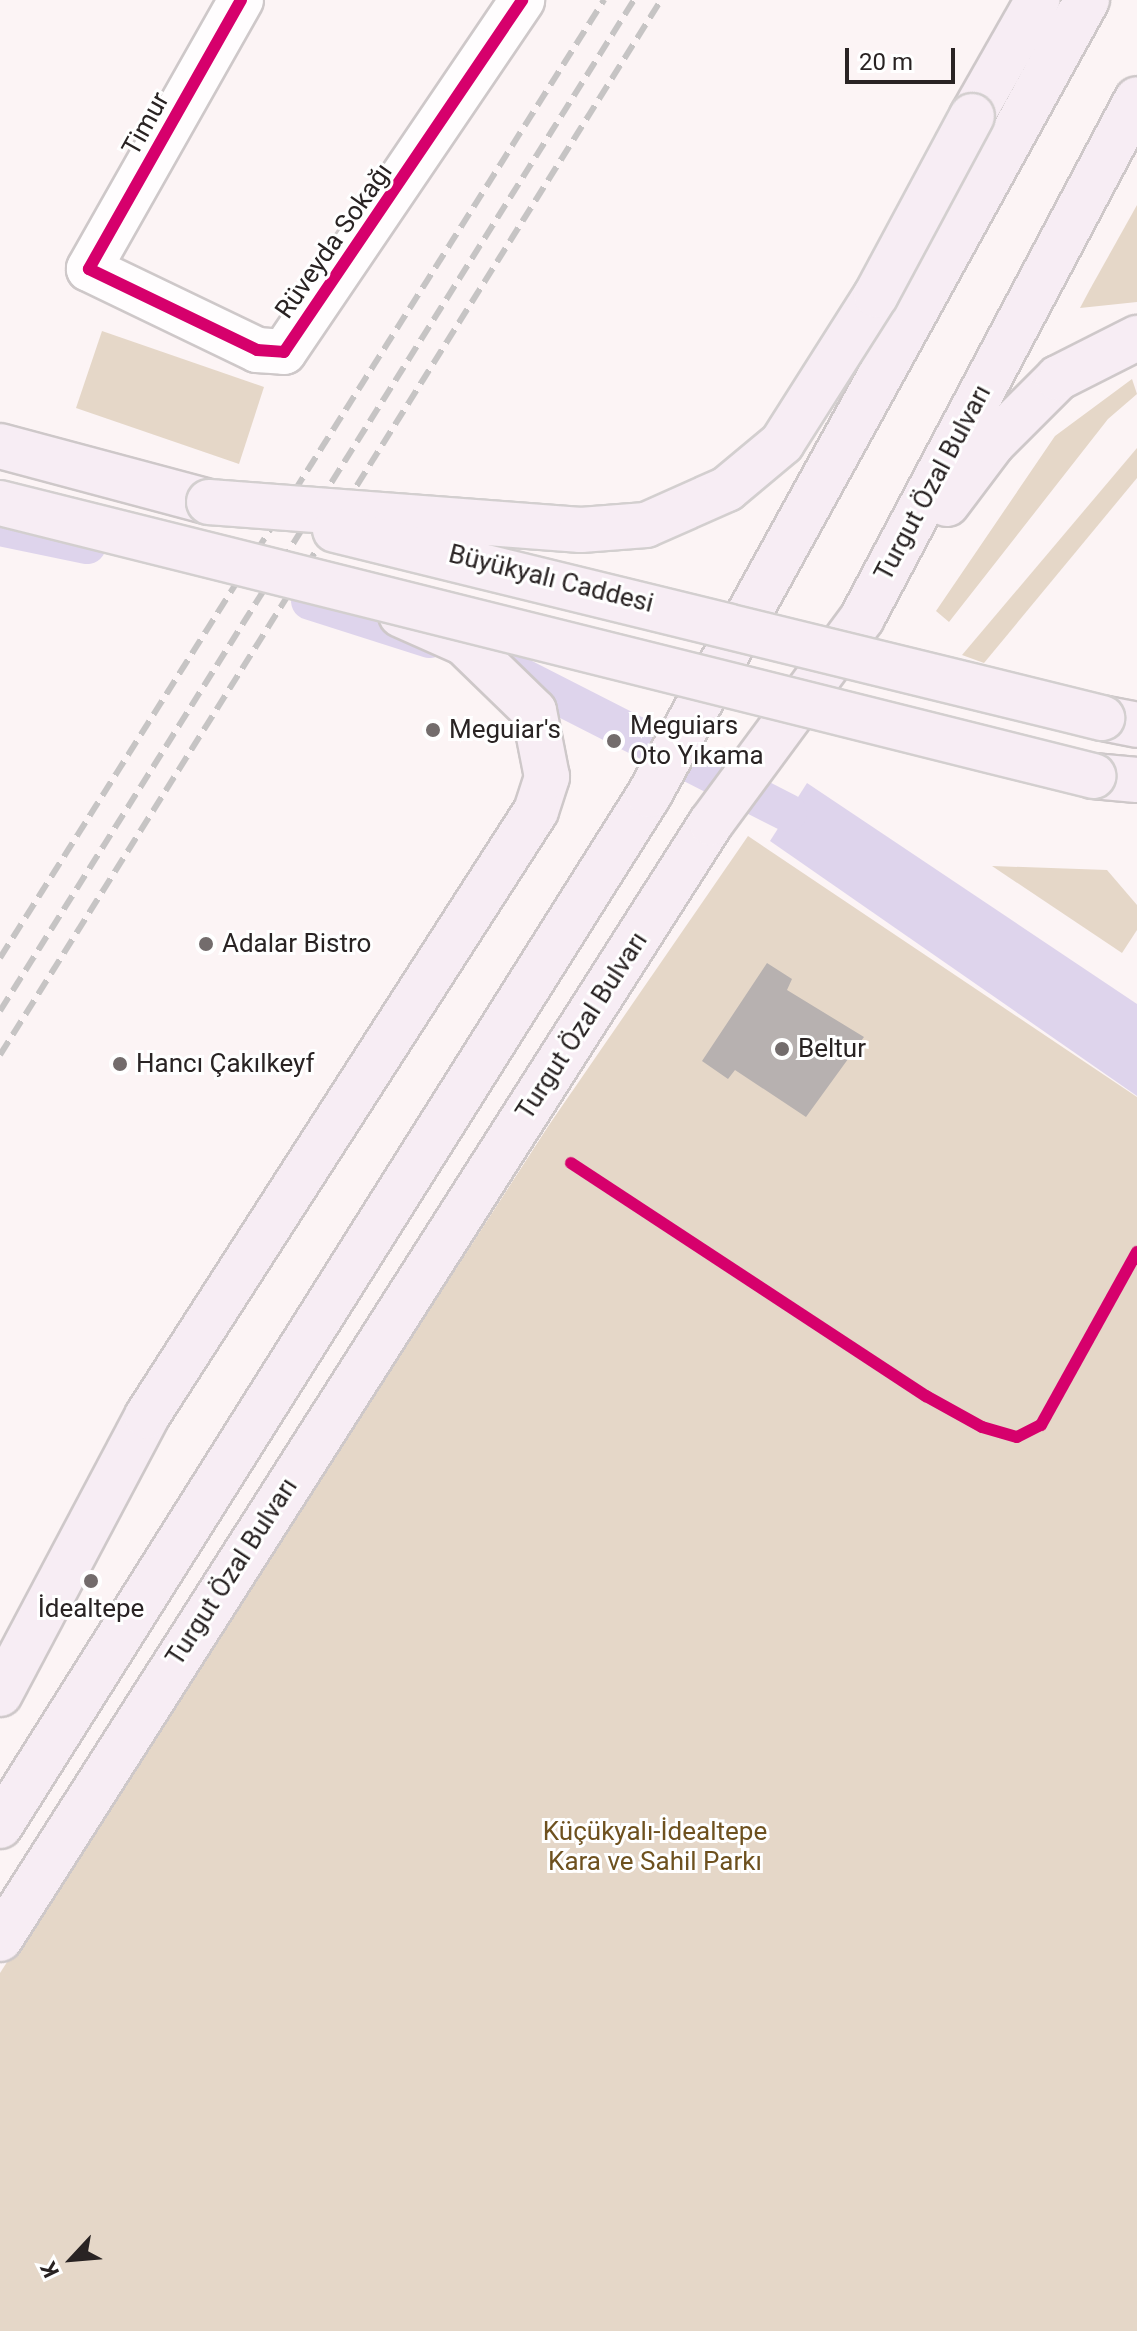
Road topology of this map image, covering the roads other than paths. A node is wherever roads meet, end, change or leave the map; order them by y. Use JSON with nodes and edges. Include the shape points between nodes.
{"nodes":[{"id":1,"x":241,"y":0,"type":"edge"},
{"id":2,"x":1038,"y":0,"type":"edge"},
{"id":3,"x":1087,"y":0,"type":"edge"},
{"id":4,"x":518,"y":10,"type":"edge"},
{"id":5,"x":1137,"y":99,"type":"edge"},
{"id":6,"x":89,"y":269,"type":"joint"},
{"id":7,"x":1137,"y":338,"type":"edge"},
{"id":8,"x":0,"y":446,"type":"edge"},
{"id":9,"x":209,"y":502,"type":"junction"},
{"id":10,"x":0,"y":503,"type":"edge"},
{"id":11,"x":370,"y":601,"type":"junction"},
{"id":12,"x":862,"y":618,"type":"junction"},
{"id":13,"x":1119,"y":721,"type":"edge"},
{"id":14,"x":1137,"y":780,"type":"edge"},
{"id":15,"x":0,"y":1694,"type":"edge"},
{"id":16,"x":0,"y":1826,"type":"edge"},
{"id":17,"x":0,"y":1939,"type":"edge"}],
"edges":[{"from":1,"to":6,"type":"street","name":"Timur"},
{"from":2,"to":9,"type":"highway","bridge":true,"via":[[876,295],[782,443],[727,489],[646,525],[581,530]]},
{"from":3,"to":16,"type":"highway","via":[[649,795]]},
{"from":4,"to":6,"type":"street","name":"Rüveyda Sokağı","via":[[284,352],[257,350]]},
{"from":5,"to":12,"type":"highway","name":"Turgut Özal Bulvarı"},
{"from":7,"to":12,"type":"highway","via":[[1058,378],[993,443]]},
{"from":8,"to":9,"type":"highway","name":"Büyükyalı Caddesi"},
{"from":9,"to":13,"type":"highway","name":"Büyükyalı Caddesi","bridge":true,"via":[[481,561]]},
{"from":10,"to":11,"type":"highway","bridge":true},
{"from":11,"to":14,"type":"highway","bridge":true,"via":[[1093,776]]},
{"from":11,"to":15,"type":"highway","via":[[464,643],[504,676],[534,711],[547,777],[536,811],[147,1416]]},
{"from":12,"to":17,"type":"highway","name":"Turgut Özal Bulvarı","via":[[711,823]]}]}
